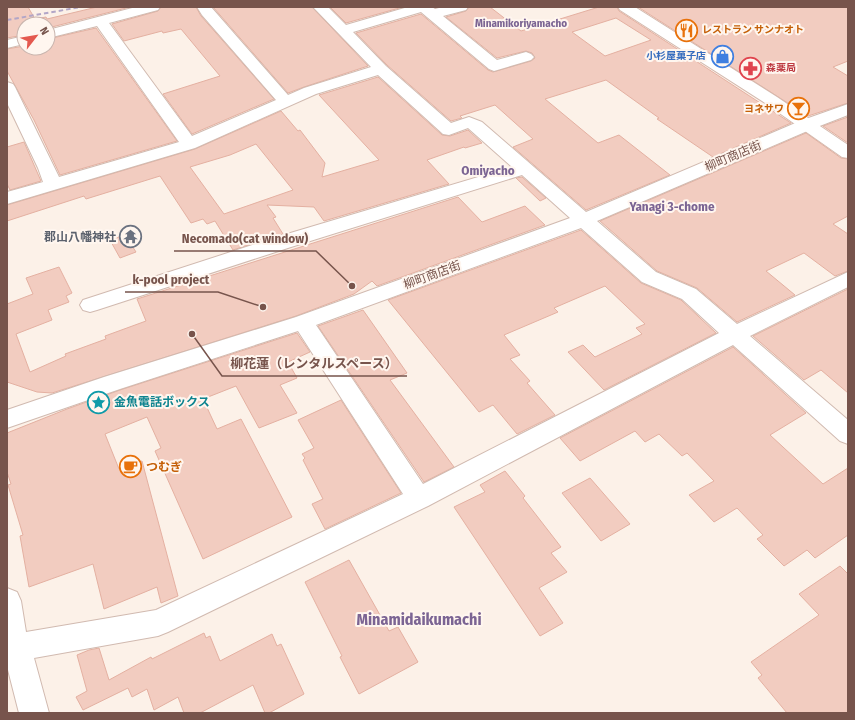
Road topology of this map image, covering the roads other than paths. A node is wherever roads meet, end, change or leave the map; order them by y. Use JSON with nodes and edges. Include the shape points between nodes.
{"nodes":[{"id":1,"x":153,"y":7,"type":"edge"},
{"id":2,"x":204,"y":7,"type":"edge"},
{"id":3,"x":320,"y":7,"type":"edge"},
{"id":4,"x":461,"y":7,"type":"edge"},
{"id":5,"x":625,"y":7,"type":"edge"},
{"id":6,"x":426,"y":10,"type":"edge"},
{"id":7,"x":100,"y":20,"type":"junction"},
{"id":8,"x":343,"y":30,"type":"junction"},
{"id":9,"x":56,"y":32,"type":"edge"},
{"id":10,"x":526,"y":57,"type":"dead end"},
{"id":11,"x":381,"y":69,"type":"junction"},
{"id":12,"x":7,"y":87,"type":"edge"},
{"id":13,"x":286,"y":102,"type":"junction"},
{"id":14,"x":848,"y":109,"type":"edge"},
{"id":15,"x":806,"y":125,"type":"junction"},
{"id":16,"x":189,"y":144,"type":"junction"},
{"id":17,"x":848,"y":153,"type":"edge"},
{"id":18,"x":524,"y":169,"type":"junction"},
{"id":19,"x":52,"y":185,"type":"junction"},
{"id":20,"x":7,"y":198,"type":"edge"},
{"id":21,"x":584,"y":220,"type":"junction"},
{"id":22,"x":848,"y":279,"type":"edge"},
{"id":23,"x":90,"y":305,"type":"dead end"},
{"id":24,"x":303,"y":322,"type":"junction"},
{"id":25,"x":735,"y":334,"type":"junction"},
{"id":26,"x":7,"y":419,"type":"edge"},
{"id":27,"x":848,"y":434,"type":"edge"},
{"id":28,"x":419,"y":498,"type":"junction"},
{"id":29,"x":7,"y":601,"type":"edge"},
{"id":30,"x":12,"y":637,"type":"edge"},
{"id":31,"x":34,"y":713,"type":"edge"}],
"edges":[{"from":1,"to":7,"type":"street"},
{"from":2,"to":13,"type":"street"},
{"from":3,"to":8,"type":"street"},
{"from":4,"to":6,"type":"street"},
{"from":5,"to":15,"type":"street"},
{"from":6,"to":8,"type":"street"},
{"from":6,"to":10,"type":"street","via":[[494,66]]},
{"from":7,"to":9,"type":"street"},
{"from":7,"to":16,"type":"street"},
{"from":8,"to":11,"type":"street"},
{"from":11,"to":13,"type":"street","via":[[310,90]]},
{"from":11,"to":18,"type":"street","via":[[449,130],[470,122]]},
{"from":12,"to":19,"type":"street","via":[[47,168]]},
{"from":13,"to":16,"type":"street"},
{"from":14,"to":15,"type":"street","name":"柳町商店街"},
{"from":15,"to":17,"type":"street"},
{"from":15,"to":21,"type":"street","name":"柳町商店街"},
{"from":16,"to":19,"type":"street"},
{"from":18,"to":21,"type":"street"},
{"from":18,"to":23,"type":"street","via":[[284,242]]},
{"from":19,"to":20,"type":"street"},
{"from":21,"to":24,"type":"street","name":"柳町商店街"},
{"from":21,"to":25,"type":"street","via":[[648,277],[689,294]]},
{"from":22,"to":25,"type":"street"},
{"from":24,"to":26,"type":"street","name":"柳町商店街","via":[[112,382]]},
{"from":24,"to":28,"type":"street"},
{"from":25,"to":27,"type":"street"},
{"from":25,"to":28,"type":"street"},
{"from":28,"to":30,"type":"street","via":[[158,623]]},
{"from":29,"to":30,"type":"street"},
{"from":30,"to":31,"type":"street"}]}
